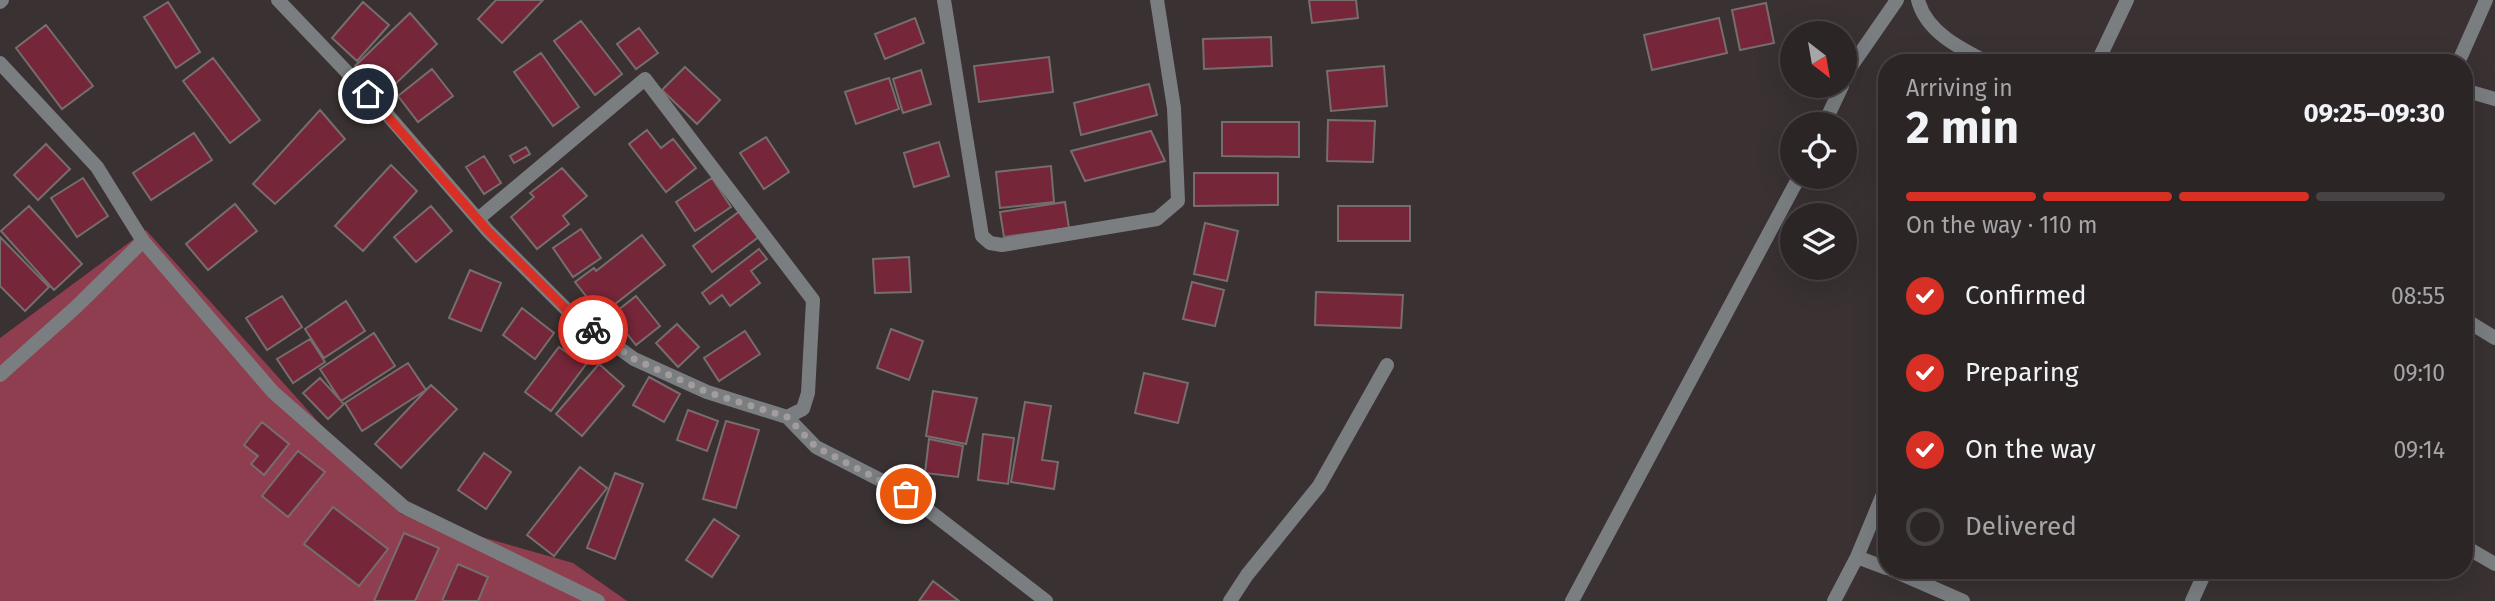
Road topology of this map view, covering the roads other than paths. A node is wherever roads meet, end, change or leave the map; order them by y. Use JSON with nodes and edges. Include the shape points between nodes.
{"nodes":[{"id":1,"x":278,"y":0,"type":"edge"},
{"id":2,"x":944,"y":0,"type":"edge"},
{"id":3,"x":1157,"y":0,"type":"edge"},
{"id":4,"x":1896,"y":0,"type":"edge"},
{"id":5,"x":1918,"y":0,"type":"edge"},
{"id":6,"x":2127,"y":0,"type":"edge"},
{"id":7,"x":2486,"y":0,"type":"edge"},
{"id":8,"x":1972,"y":54,"type":"edge"},
{"id":9,"x":2101,"y":54,"type":"edge"},
{"id":10,"x":2462,"y":54,"type":"edge"},
{"id":11,"x":1857,"y":58,"type":"edge"},
{"id":12,"x":0,"y":63,"type":"edge"},
{"id":13,"x":2473,"y":93,"type":"edge"},
{"id":14,"x":2495,"y":99,"type":"edge"},
{"id":15,"x":1793,"y":189,"type":"edge"},
{"id":16,"x":478,"y":219,"type":"junction"},
{"id":17,"x":143,"y":241,"type":"junction"},
{"id":18,"x":2473,"y":325,"type":"edge"},
{"id":19,"x":2495,"y":338,"type":"edge"},
{"id":20,"x":1387,"y":365,"type":"dead end"},
{"id":21,"x":0,"y":375,"type":"edge"},
{"id":22,"x":787,"y":417,"type":"junction"},
{"id":23,"x":1878,"y":506,"type":"edge"},
{"id":24,"x":2473,"y":551,"type":"edge"},
{"id":25,"x":1857,"y":557,"type":"junction"},
{"id":26,"x":2495,"y":564,"type":"edge"},
{"id":27,"x":1878,"y":565,"type":"edge"},
{"id":28,"x":1913,"y":579,"type":"edge"},
{"id":29,"x":2202,"y":579,"type":"edge"},
{"id":30,"x":598,"y":601,"type":"edge"},
{"id":31,"x":1046,"y":601,"type":"edge"},
{"id":32,"x":1230,"y":601,"type":"edge"},
{"id":33,"x":1572,"y":601,"type":"edge"},
{"id":34,"x":1834,"y":601,"type":"edge"},
{"id":35,"x":1963,"y":601,"type":"edge"},
{"id":36,"x":2192,"y":601,"type":"edge"}],
"edges":[{"from":1,"to":16,"type":"street","via":[[386,113]]},
{"from":2,"to":3,"type":"street","via":[[982,236],[989,243],[1002,245],[1157,219],[1178,201],[1174,108]]},
{"from":4,"to":11,"type":"street"},
{"from":5,"to":8,"type":"street","via":[[1921,11],[1940,33]]},
{"from":6,"to":9,"type":"street"},
{"from":7,"to":10,"type":"street"},
{"from":12,"to":17,"type":"street","via":[[97,167]]},
{"from":13,"to":14,"type":"street"},
{"from":15,"to":33,"type":"street"},
{"from":16,"to":22,"type":"street","via":[[569,312],[634,359],[707,392]]},
{"from":16,"to":22,"type":"street","via":[[645,79],[813,300],[808,393],[803,409]]},
{"from":17,"to":21,"type":"street"},
{"from":17,"to":30,"type":"street","via":[[273,392],[404,507]]},
{"from":18,"to":19,"type":"street"},
{"from":20,"to":32,"type":"street","via":[[1319,486]]},
{"from":22,"to":31,"type":"street","via":[[816,447],[906,494]]},
{"from":23,"to":25,"type":"street"},
{"from":24,"to":26,"type":"street"},
{"from":25,"to":27,"type":"street"},
{"from":25,"to":34,"type":"street"},
{"from":28,"to":35,"type":"street"},
{"from":29,"to":36,"type":"street"}]}
